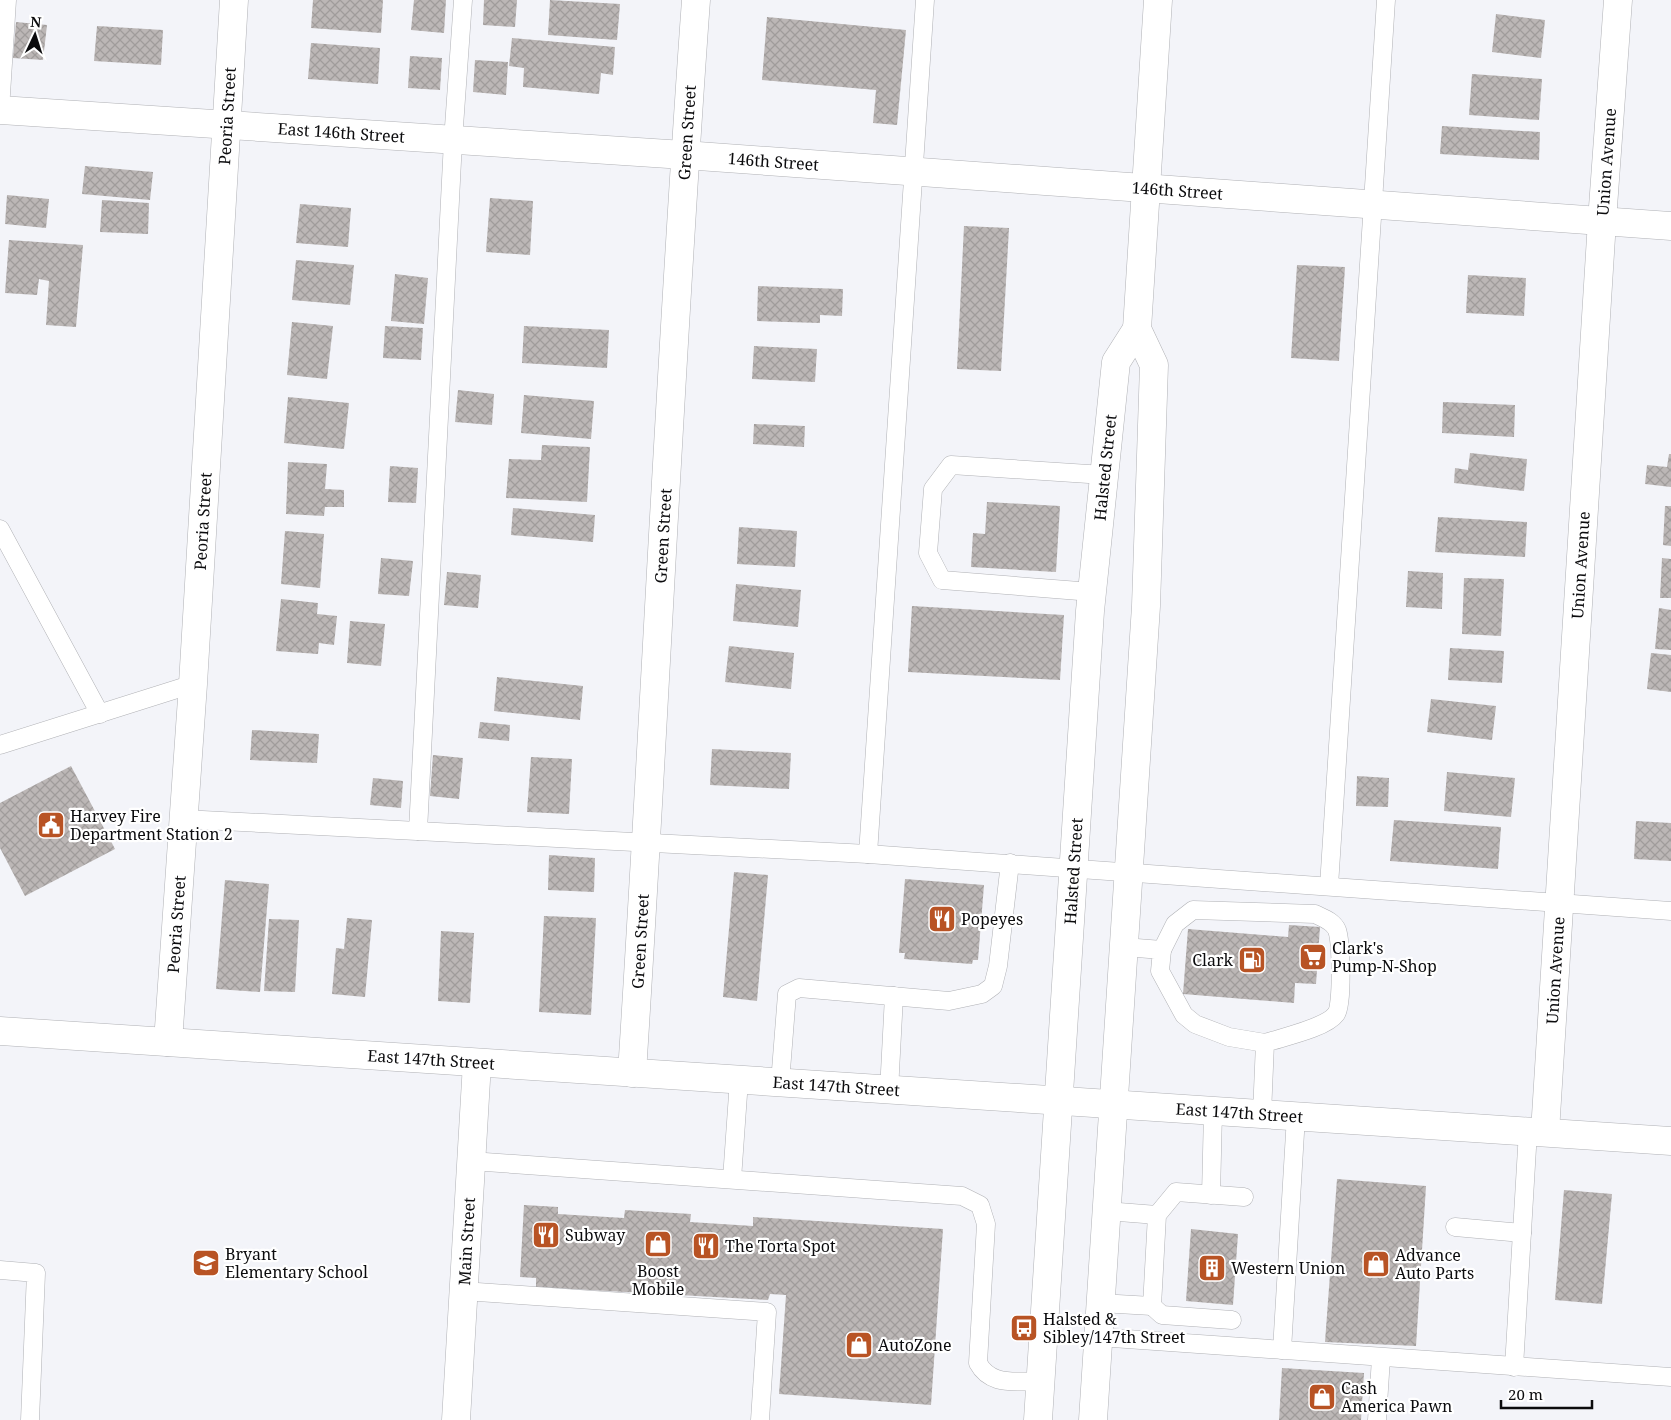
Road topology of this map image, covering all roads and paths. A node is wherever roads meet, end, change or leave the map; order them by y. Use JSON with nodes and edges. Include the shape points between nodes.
{"nodes":[{"id":1,"x":7,"y":0,"type":"edge"},
{"id":2,"x":234,"y":0,"type":"edge"},
{"id":3,"x":463,"y":0,"type":"edge"},
{"id":4,"x":696,"y":0,"type":"edge"},
{"id":5,"x":925,"y":0,"type":"edge"},
{"id":6,"x":1158,"y":0,"type":"edge"},
{"id":7,"x":1386,"y":0,"type":"edge"},
{"id":8,"x":1618,"y":0,"type":"edge"},
{"id":9,"x":0,"y":110,"type":"edge"},
{"id":10,"x":225,"y":126,"type":"junction"},
{"id":11,"x":453,"y":141,"type":"junction"},
{"id":12,"x":684,"y":155,"type":"junction"},
{"id":13,"x":913,"y":172,"type":"junction"},
{"id":14,"x":1146,"y":188,"type":"junction"},
{"id":15,"x":1373,"y":205,"type":"junction"},
{"id":16,"x":1602,"y":221,"type":"junction"},
{"id":17,"x":1671,"y":226,"type":"edge"},
{"id":18,"x":1137,"y":329,"type":"junction"},
{"id":19,"x":1104,"y":475,"type":"junction"},
{"id":20,"x":0,"y":529,"type":"edge"},
{"id":21,"x":1092,"y":592,"type":"junction"},
{"id":22,"x":193,"y":684,"type":"junction"},
{"id":23,"x":100,"y":714,"type":"junction"},
{"id":24,"x":0,"y":745,"type":"edge"},
{"id":25,"x":183,"y":819,"type":"junction"},
{"id":26,"x":418,"y":831,"type":"junction"},
{"id":27,"x":647,"y":842,"type":"junction"},
{"id":28,"x":868,"y":854,"type":"junction"},
{"id":29,"x":1010,"y":863,"type":"junction"},
{"id":30,"x":1073,"y":868,"type":"junction"},
{"id":31,"x":1129,"y":872,"type":"junction"},
{"id":32,"x":1329,"y":886,"type":"junction"},
{"id":33,"x":1559,"y":903,"type":"junction"},
{"id":34,"x":1671,"y":911,"type":"edge"},
{"id":35,"x":1124,"y":947,"type":"junction"},
{"id":36,"x":1162,"y":950,"type":"junction"},
{"id":37,"x":894,"y":996,"type":"junction"},
{"id":38,"x":0,"y":1030,"type":"edge"},
{"id":39,"x":168,"y":1042,"type":"junction"},
{"id":40,"x":1265,"y":1043,"type":"junction"},
{"id":41,"x":476,"y":1062,"type":"junction"},
{"id":42,"x":632,"y":1073,"type":"junction"},
{"id":43,"x":738,"y":1080,"type":"junction"},
{"id":44,"x":780,"y":1083,"type":"junction"},
{"id":45,"x":889,"y":1091,"type":"junction"},
{"id":46,"x":1058,"y":1101,"type":"junction"},
{"id":47,"x":1112,"y":1105,"type":"junction"},
{"id":48,"x":1213,"y":1112,"type":"junction"},
{"id":49,"x":1262,"y":1114,"type":"junction"},
{"id":50,"x":1296,"y":1116,"type":"junction"},
{"id":51,"x":1537,"y":1132,"type":"junction"},
{"id":52,"x":1671,"y":1141,"type":"edge"},
{"id":53,"x":471,"y":1161,"type":"junction"},
{"id":54,"x":732,"y":1180,"type":"junction"},
{"id":55,"x":1212,"y":1195,"type":"junction"},
{"id":56,"x":1244,"y":1197,"type":"dead end"},
{"id":57,"x":1106,"y":1211,"type":"junction"},
{"id":58,"x":1157,"y":1215,"type":"junction"},
{"id":59,"x":1455,"y":1227,"type":"dead end"},
{"id":60,"x":1522,"y":1233,"type":"junction"},
{"id":61,"x":0,"y":1270,"type":"edge"},
{"id":62,"x":463,"y":1291,"type":"junction"},
{"id":63,"x":1100,"y":1303,"type":"junction"},
{"id":64,"x":1152,"y":1306,"type":"junction"},
{"id":65,"x":1232,"y":1320,"type":"dead end"},
{"id":66,"x":1098,"y":1336,"type":"junction"},
{"id":67,"x":1282,"y":1350,"type":"junction"},
{"id":68,"x":1381,"y":1358,"type":"junction"},
{"id":69,"x":1514,"y":1367,"type":"junction"},
{"id":70,"x":1671,"y":1377,"type":"edge"},
{"id":71,"x":1040,"y":1382,"type":"junction"},
{"id":72,"x":30,"y":1420,"type":"edge"},
{"id":73,"x":456,"y":1420,"type":"edge"},
{"id":74,"x":760,"y":1420,"type":"edge"},
{"id":75,"x":1038,"y":1420,"type":"edge"},
{"id":76,"x":1093,"y":1420,"type":"edge"},
{"id":77,"x":1377,"y":1420,"type":"edge"}],
"edges":[{"from":1,"to":9,"type":"lane"},
{"from":2,"to":10,"type":"street","name":"Peoria Street"},
{"from":3,"to":11,"type":"lane"},
{"from":4,"to":12,"type":"street","name":"Green Street"},
{"from":5,"to":13,"type":"lane"},
{"from":6,"to":14,"type":"street","name":"Halsted Street"},
{"from":7,"to":15,"type":"lane"},
{"from":8,"to":16,"type":"street","name":"Union Avenue"},
{"from":9,"to":10,"type":"street","name":"East 146th Street"},
{"from":10,"to":11,"type":"street","name":"East 146th Street"},
{"from":10,"to":22,"type":"street","name":"Peoria Street"},
{"from":11,"to":12,"type":"street","name":"East 146th Street"},
{"from":11,"to":26,"type":"lane"},
{"from":12,"to":13,"type":"street","name":"146th Street"},
{"from":12,"to":27,"type":"street","name":"Green Street"},
{"from":13,"to":14,"type":"street","name":"146th Street"},
{"from":13,"to":28,"type":"lane"},
{"from":14,"to":15,"type":"street","name":"146th Street"},
{"from":14,"to":18,"type":"street","name":"Halsted Street"},
{"from":15,"to":16,"type":"street","name":"146th Street"},
{"from":15,"to":32,"type":"lane"},
{"from":16,"to":17,"type":"street","name":"146th Street"},
{"from":16,"to":33,"type":"street","name":"Union Avenue"},
{"from":18,"to":19,"type":"street","name":"Halsted Street","via":[[1116,362]]},
{"from":18,"to":31,"type":"street","name":"Halsted Street","via":[[1154,365],[1146,606]]},
{"from":19,"to":21,"type":"street","name":"Halsted Street"},
{"from":19,"to":21,"type":"lane","via":[[951,465],[933,489],[928,553],[942,580]]},
{"from":20,"to":23,"type":"lane"},
{"from":21,"to":30,"type":"street","name":"Halsted Street"},
{"from":22,"to":23,"type":"lane"},
{"from":22,"to":25,"type":"street","name":"Peoria Street"},
{"from":23,"to":24,"type":"lane"},
{"from":25,"to":26,"type":"lane"},
{"from":25,"to":39,"type":"street","name":"Peoria Street"},
{"from":26,"to":27,"type":"lane"},
{"from":27,"to":28,"type":"lane"},
{"from":27,"to":42,"type":"street","name":"Green Street"},
{"from":28,"to":29,"type":"lane"},
{"from":29,"to":30,"type":"lane"},
{"from":29,"to":37,"type":"lane","via":[[993,986],[982,994],[948,1000]]},
{"from":30,"to":31,"type":"lane"},
{"from":30,"to":46,"type":"street","name":"Halsted Street"},
{"from":31,"to":32,"type":"lane"},
{"from":31,"to":35,"type":"street","name":"Halsted Street"},
{"from":32,"to":33,"type":"lane"},
{"from":33,"to":34,"type":"lane"},
{"from":33,"to":51,"type":"street","name":"Union Avenue"},
{"from":35,"to":36,"type":"lane"},
{"from":35,"to":47,"type":"street","name":"Halsted Street"},
{"from":36,"to":40,"type":"lane","via":[[1160,971],[1184,1015],[1195,1024],[1229,1037]]},
{"from":36,"to":40,"type":"lane","via":[[1175,924],[1193,910],[1315,914],[1327,919],[1337,930],[1342,998],[1336,1014],[1324,1024]]},
{"from":37,"to":44,"type":"lane","via":[[799,988],[787,994]]},
{"from":37,"to":45,"type":"lane"},
{"from":38,"to":39,"type":"street","name":"East 147th Street"},
{"from":39,"to":41,"type":"street","name":"East 147th Street"},
{"from":40,"to":49,"type":"lane"},
{"from":41,"to":42,"type":"street","name":"East 147th Street"},
{"from":41,"to":53,"type":"street","name":"Main Street"},
{"from":42,"to":43,"type":"street","name":"East 147th Street"},
{"from":43,"to":44,"type":"street","name":"East 147th Street"},
{"from":43,"to":54,"type":"lane"},
{"from":44,"to":45,"type":"street","name":"East 147th Street"},
{"from":45,"to":46,"type":"street","name":"East 147th Street"},
{"from":46,"to":47,"type":"street","name":"East 147th Street"},
{"from":46,"to":71,"type":"street","name":"Halsted Street"},
{"from":47,"to":48,"type":"street","name":"East 147th Street"},
{"from":47,"to":57,"type":"street","name":"Halsted Street"},
{"from":48,"to":49,"type":"street","name":"East 147th Street"},
{"from":48,"to":55,"type":"lane"},
{"from":49,"to":50,"type":"street","name":"East 147th Street"},
{"from":50,"to":51,"type":"street","name":"East 147th Street"},
{"from":50,"to":67,"type":"lane"},
{"from":51,"to":52,"type":"street","name":"East 147th Street"},
{"from":51,"to":60,"type":"lane"},
{"from":53,"to":54,"type":"lane"},
{"from":53,"to":62,"type":"street","name":"Main Street"},
{"from":54,"to":71,"type":"lane","via":[[962,1196],[980,1205],[986,1224],[978,1362],[992,1379]]},
{"from":55,"to":56,"type":"lane"},
{"from":55,"to":58,"type":"lane","via":[[1176,1192]]},
{"from":57,"to":58,"type":"lane"},
{"from":57,"to":63,"type":"street","name":"Halsted Street"},
{"from":58,"to":64,"type":"lane"},
{"from":59,"to":60,"type":"lane"},
{"from":60,"to":69,"type":"lane"},
{"from":61,"to":72,"type":"lane","via":[[36,1273]]},
{"from":62,"to":73,"type":"street","name":"Main Street"},
{"from":62,"to":74,"type":"lane","via":[[767,1312]]},
{"from":63,"to":64,"type":"lane"},
{"from":63,"to":66,"type":"street","name":"Halsted Street"},
{"from":64,"to":65,"type":"lane","via":[[1162,1315]]},
{"from":66,"to":67,"type":"lane"},
{"from":66,"to":76,"type":"street","name":"Halsted Street"},
{"from":67,"to":68,"type":"lane"},
{"from":68,"to":69,"type":"lane"},
{"from":68,"to":77,"type":"lane"},
{"from":69,"to":70,"type":"lane"},
{"from":71,"to":75,"type":"street","name":"Halsted Street"}]}
